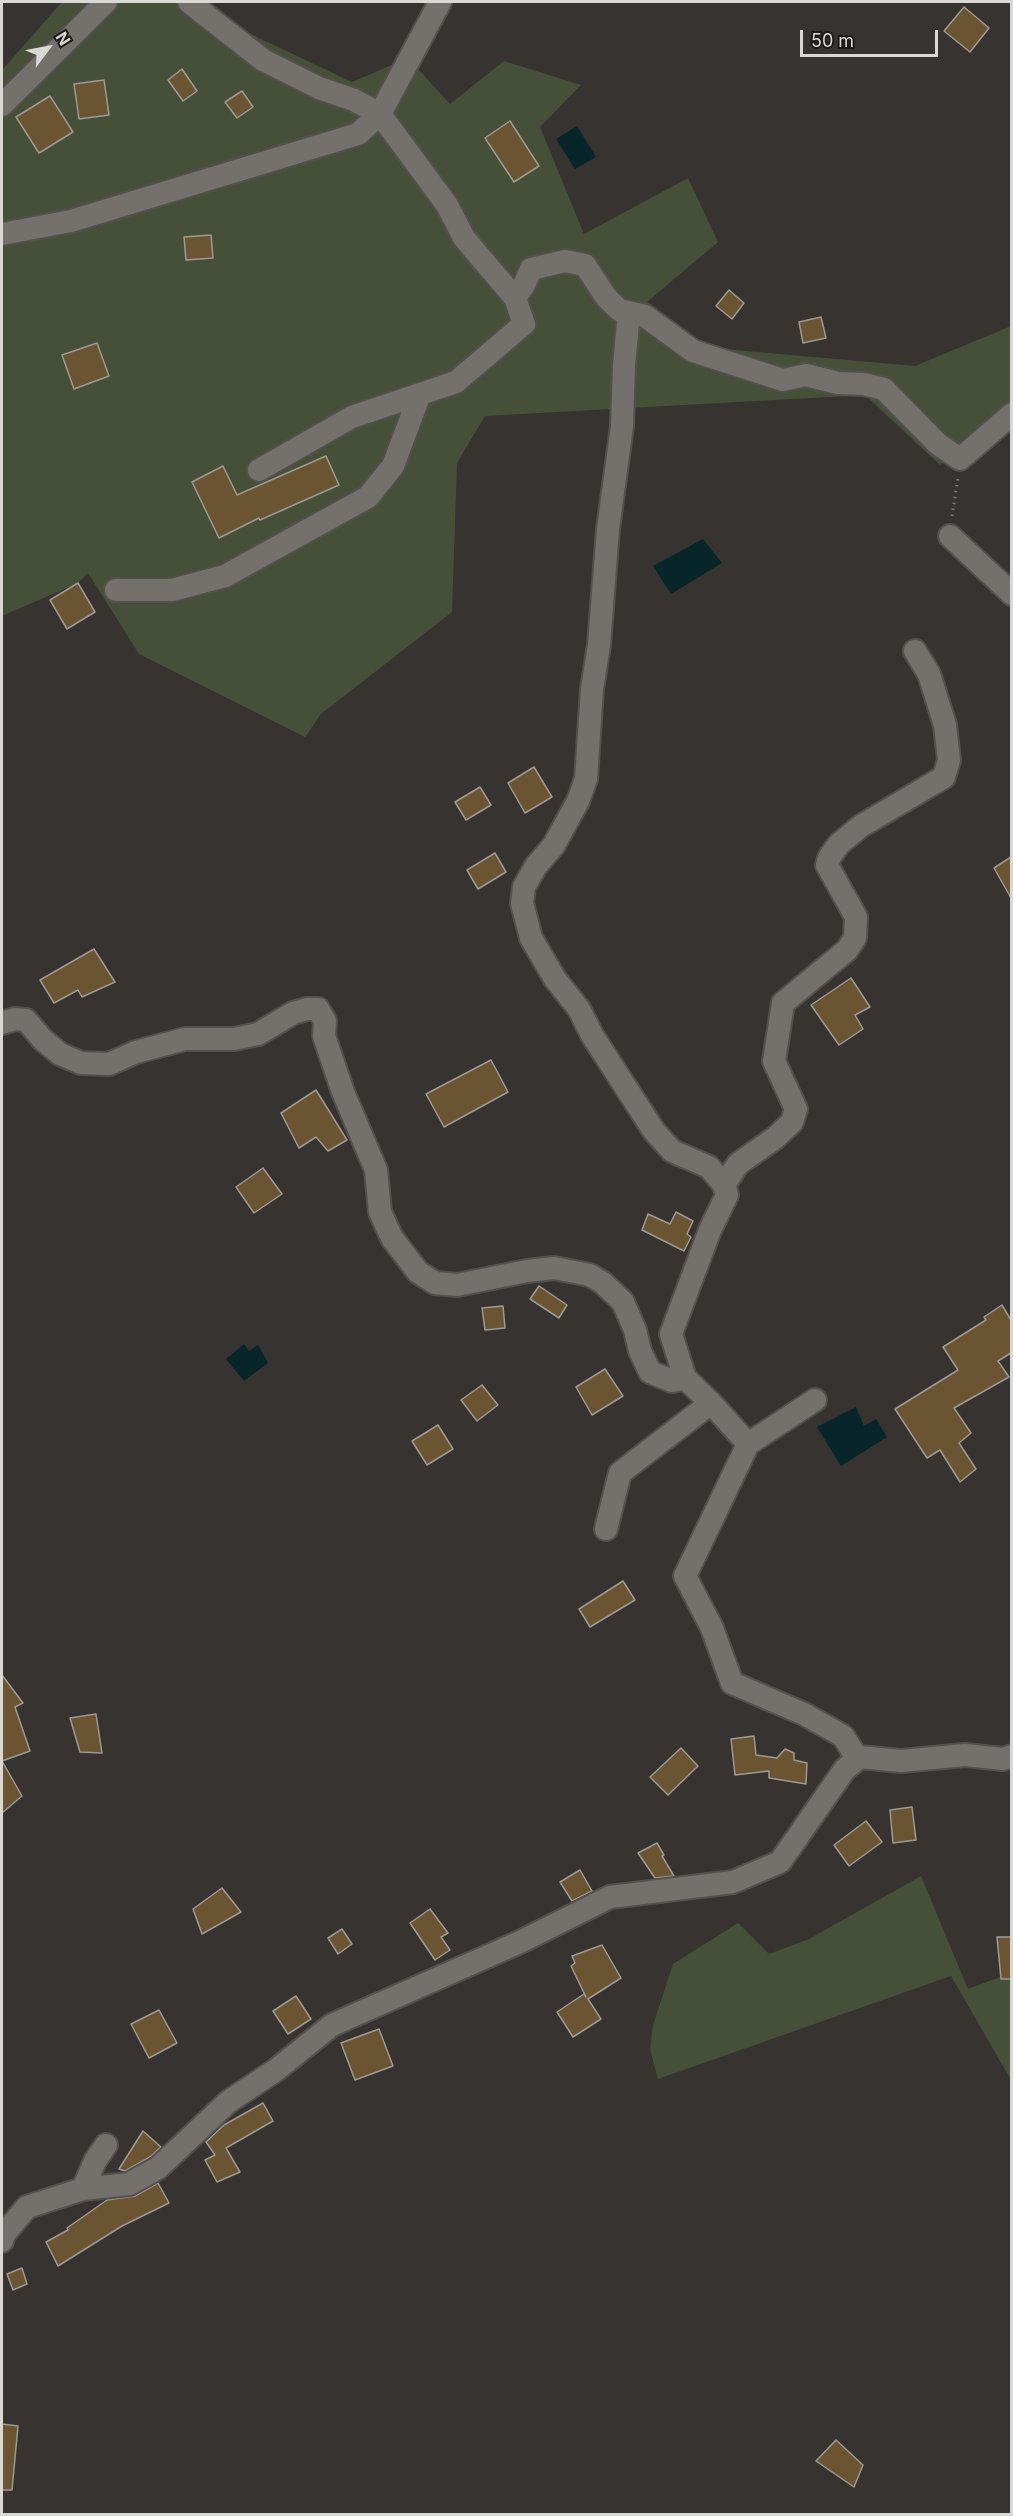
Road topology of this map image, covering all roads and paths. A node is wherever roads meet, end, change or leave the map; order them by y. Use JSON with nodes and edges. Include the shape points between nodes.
{"nodes":[{"id":1,"x":106,"y":2,"type":"edge"},
{"id":2,"x":189,"y":2,"type":"edge"},
{"id":3,"x":440,"y":2,"type":"edge"},
{"id":4,"x":2,"y":105,"type":"edge"},
{"id":5,"x":380,"y":114,"type":"junction"},
{"id":6,"x":2,"y":234,"type":"edge"},
{"id":7,"x":515,"y":298,"type":"junction"},
{"id":8,"x":629,"y":313,"type":"junction"},
{"id":9,"x":420,"y":394,"type":"junction"},
{"id":10,"x":1011,"y":414,"type":"edge"},
{"id":11,"x":960,"y":459,"type":"junction"},
{"id":12,"x":259,"y":470,"type":"dead end"},
{"id":13,"x":950,"y":536,"type":"joint"},
{"id":14,"x":116,"y":591,"type":"dead end"},
{"id":15,"x":1011,"y":594,"type":"edge"},
{"id":16,"x":915,"y":651,"type":"dead end"},
{"id":17,"x":2,"y":1023,"type":"edge"},
{"id":18,"x":724,"y":1185,"type":"junction"},
{"id":19,"x":685,"y":1378,"type":"junction"},
{"id":20,"x":815,"y":1400,"type":"dead end"},
{"id":21,"x":711,"y":1403,"type":"junction"},
{"id":22,"x":748,"y":1444,"type":"junction"},
{"id":23,"x":606,"y":1529,"type":"dead end"},
{"id":24,"x":1011,"y":1756,"type":"edge"},
{"id":25,"x":857,"y":1758,"type":"junction"},
{"id":26,"x":106,"y":2145,"type":"dead end"},
{"id":27,"x":83,"y":2189,"type":"junction"},
{"id":28,"x":2,"y":2241,"type":"edge"}],
"edges":[{"from":1,"to":4,"type":"street"},
{"from":2,"to":5,"type":"street","via":[[263,60]]},
{"from":3,"to":5,"type":"street"},
{"from":5,"to":6,"type":"street","via":[[358,134],[71,221]]},
{"from":5,"to":7,"type":"street","via":[[441,195],[465,238]]},
{"from":7,"to":8,"type":"street","via":[[531,269],[565,261],[585,266],[606,297],[619,310]]},
{"from":7,"to":9,"type":"street","via":[[524,324],[456,382]]},
{"from":8,"to":11,"type":"street","via":[[645,316],[693,351],[783,380],[806,375],[884,389],[938,444]]},
{"from":8,"to":18,"type":"street","via":[[622,426],[607,539],[586,779],[554,845],[524,887],[522,903],[531,938],[654,1131],[672,1151],[709,1167]]},
{"from":9,"to":12,"type":"street","via":[[352,417]]},
{"from":9,"to":14,"type":"street","via":[[393,466],[368,497],[225,576],[172,590]]},
{"from":10,"to":11,"type":"street"},
{"from":11,"to":13,"type":"path"},
{"from":13,"to":15,"type":"street"},
{"from":16,"to":18,"type":"street","via":[[929,674],[945,725],[949,760],[944,777],[861,825],[839,843],[829,858],[827,865],[856,917],[855,938],[847,950],[783,1003],[774,1061],[796,1109],[792,1122],[738,1164]]},
{"from":17,"to":19,"type":"street","via":[[26,1020],[60,1054],[81,1063],[109,1064],[185,1039],[234,1039],[258,1034],[293,1012],[318,1009],[325,1021],[324,1036],[340,1083],[376,1170],[380,1212],[392,1238],[418,1272],[435,1283],[457,1284],[554,1268],[590,1275],[623,1302],[650,1372],[672,1381]]},
{"from":18,"to":19,"type":"street","via":[[727,1195],[671,1334]]},
{"from":19,"to":21,"type":"street"},
{"from":20,"to":22,"type":"street"},
{"from":21,"to":22,"type":"street"},
{"from":21,"to":23,"type":"street","via":[[620,1473]]},
{"from":22,"to":25,"type":"street","via":[[685,1576],[732,1683],[804,1714],[843,1736]]},
{"from":24,"to":25,"type":"street","via":[[1003,1759],[964,1755],[901,1761]]},
{"from":25,"to":27,"type":"street","via":[[845,1769],[780,1862],[733,1882],[610,1897],[520,1942],[332,2025],[228,2102],[158,2168],[129,2184]]},
{"from":26,"to":27,"type":"street"},
{"from":27,"to":28,"type":"street","via":[[27,2208]]}]}
